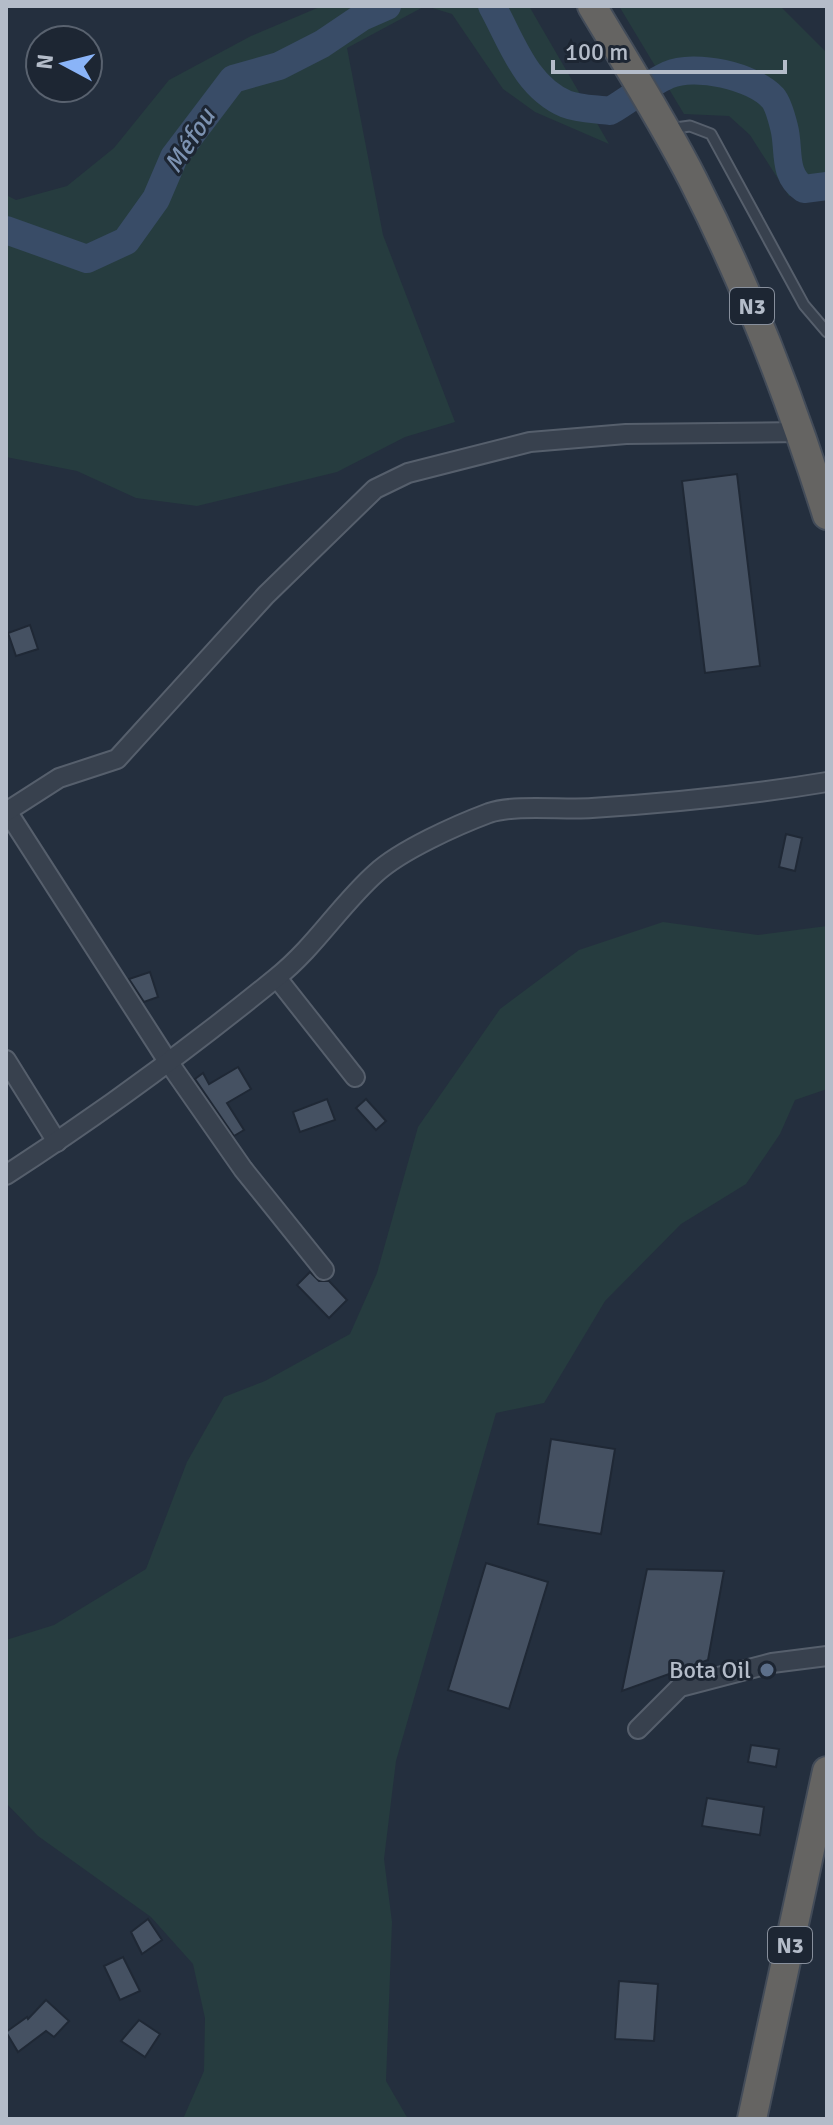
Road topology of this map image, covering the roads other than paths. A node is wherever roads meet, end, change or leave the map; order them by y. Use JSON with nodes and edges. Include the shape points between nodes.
{"nodes":[{"id":1,"x":592,"y":6,"type":"edge"},
{"id":2,"x":658,"y":119,"type":"junction"},
{"id":3,"x":827,"y":332,"type":"edge"},
{"id":4,"x":801,"y":432,"type":"junction"},
{"id":5,"x":827,"y":515,"type":"edge"},
{"id":6,"x":827,"y":782,"type":"edge"},
{"id":7,"x":6,"y":812,"type":"edge"},
{"id":8,"x":277,"y":978,"type":"junction"},
{"id":9,"x":6,"y":1060,"type":"edge"},
{"id":10,"x":167,"y":1060,"type":"junction"},
{"id":11,"x":355,"y":1077,"type":"dead end"},
{"id":12,"x":57,"y":1142,"type":"junction"},
{"id":13,"x":6,"y":1175,"type":"edge"},
{"id":14,"x":324,"y":1270,"type":"dead end"},
{"id":15,"x":827,"y":1656,"type":"edge"},
{"id":16,"x":638,"y":1729,"type":"dead end"},
{"id":17,"x":827,"y":1771,"type":"edge"},
{"id":18,"x":748,"y":2115,"type":"edge"}],
"edges":[{"from":1,"to":2,"type":"highway","number":"N3"},
{"from":2,"to":3,"type":"lane","via":[[711,134],[804,305]]},
{"from":2,"to":4,"type":"highway","number":"N3","via":[[693,179],[753,308]]},
{"from":4,"to":5,"type":"highway","number":"N3"},
{"from":4,"to":7,"type":"street","via":[[626,434],[530,442],[408,473],[375,489],[266,595],[117,759],[59,778]]},
{"from":6,"to":8,"type":"street","via":[[673,802],[491,813],[387,864]]},
{"from":7,"to":10,"type":"street"},
{"from":8,"to":10,"type":"street"},
{"from":8,"to":11,"type":"street"},
{"from":9,"to":12,"type":"street"},
{"from":10,"to":12,"type":"street"},
{"from":10,"to":14,"type":"street","via":[[243,1169]]},
{"from":12,"to":13,"type":"street"},
{"from":15,"to":16,"type":"street","via":[[772,1663],[680,1687]]},
{"from":17,"to":18,"type":"highway","number":"N3"}]}
